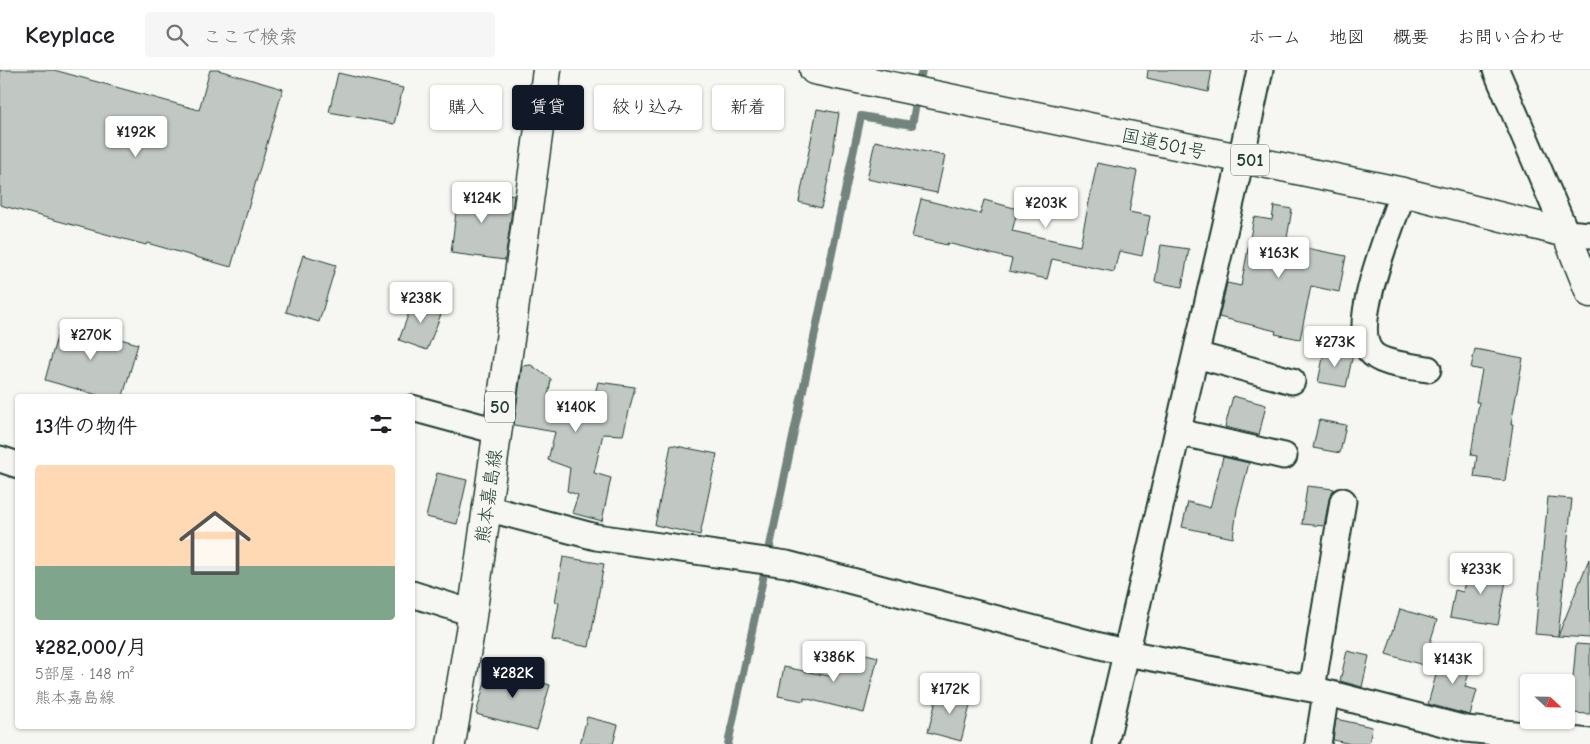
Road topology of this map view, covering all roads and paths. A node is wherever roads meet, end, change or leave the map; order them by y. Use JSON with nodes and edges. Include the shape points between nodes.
{"nodes":[{"id":1,"x":547,"y":70,"type":"edge"},
{"id":2,"x":814,"y":70,"type":"edge"},
{"id":3,"x":1260,"y":70,"type":"edge"},
{"id":4,"x":1496,"y":70,"type":"edge"},
{"id":5,"x":1241,"y":159,"type":"junction"},
{"id":6,"x":1403,"y":192,"type":"junction"},
{"id":7,"x":1578,"y":234,"type":"edge"},
{"id":8,"x":1590,"y":293,"type":"edge"},
{"id":9,"x":1196,"y":355,"type":"junction"},
{"id":10,"x":1428,"y":370,"type":"dead end"},
{"id":11,"x":1292,"y":381,"type":"dead end"},
{"id":12,"x":415,"y":409,"type":"edge"},
{"id":13,"x":497,"y":431,"type":"junction"},
{"id":14,"x":1178,"y":432,"type":"junction"},
{"id":15,"x":1284,"y":456,"type":"dead end"},
{"id":16,"x":0,"y":459,"type":"edge"},
{"id":17,"x":15,"y":464,"type":"edge"},
{"id":18,"x":1343,"y":501,"type":"dead end"},
{"id":19,"x":486,"y":508,"type":"junction"},
{"id":20,"x":415,"y":595,"type":"edge"},
{"id":21,"x":472,"y":613,"type":"junction"},
{"id":22,"x":1127,"y":653,"type":"junction"},
{"id":23,"x":1319,"y":691,"type":"junction"},
{"id":24,"x":1590,"y":742,"type":"edge"},
{"id":25,"x":451,"y":744,"type":"edge"},
{"id":26,"x":1105,"y":744,"type":"edge"},
{"id":27,"x":1318,"y":744,"type":"edge"}],
"edges":[{"from":1,"to":13,"type":"main road","name":"熊本嘉島線","number":"50"},
{"from":2,"to":5,"type":"main road","name":"国道501号","number":"501"},
{"from":3,"to":5,"type":"street"},
{"from":4,"to":7,"type":"street"},
{"from":5,"to":6,"type":"main road","name":"国道501号","number":"501"},
{"from":5,"to":9,"type":"street"},
{"from":6,"to":7,"type":"main road","name":"国道501号","number":"501"},
{"from":6,"to":10,"type":"street","via":[[1365,305],[1366,342],[1371,352],[1384,360]]},
{"from":7,"to":8,"type":"main road"},
{"from":9,"to":11,"type":"street"},
{"from":9,"to":14,"type":"street"},
{"from":12,"to":13,"type":"street"},
{"from":13,"to":19,"type":"main road","name":"熊本嘉島線","number":"50"},
{"from":14,"to":15,"type":"street"},
{"from":14,"to":22,"type":"street"},
{"from":16,"to":17,"type":"street"},
{"from":18,"to":23,"type":"street"},
{"from":19,"to":21,"type":"main road","name":"熊本嘉島線","number":"50"},
{"from":19,"to":22,"type":"street","via":[[596,537],[787,564]]},
{"from":20,"to":21,"type":"street"},
{"from":21,"to":25,"type":"main road","name":"熊本嘉島線","number":"50"},
{"from":22,"to":23,"type":"street"},
{"from":22,"to":26,"type":"street"},
{"from":23,"to":24,"type":"street","via":[[1466,729]]},
{"from":23,"to":27,"type":"street"}]}
